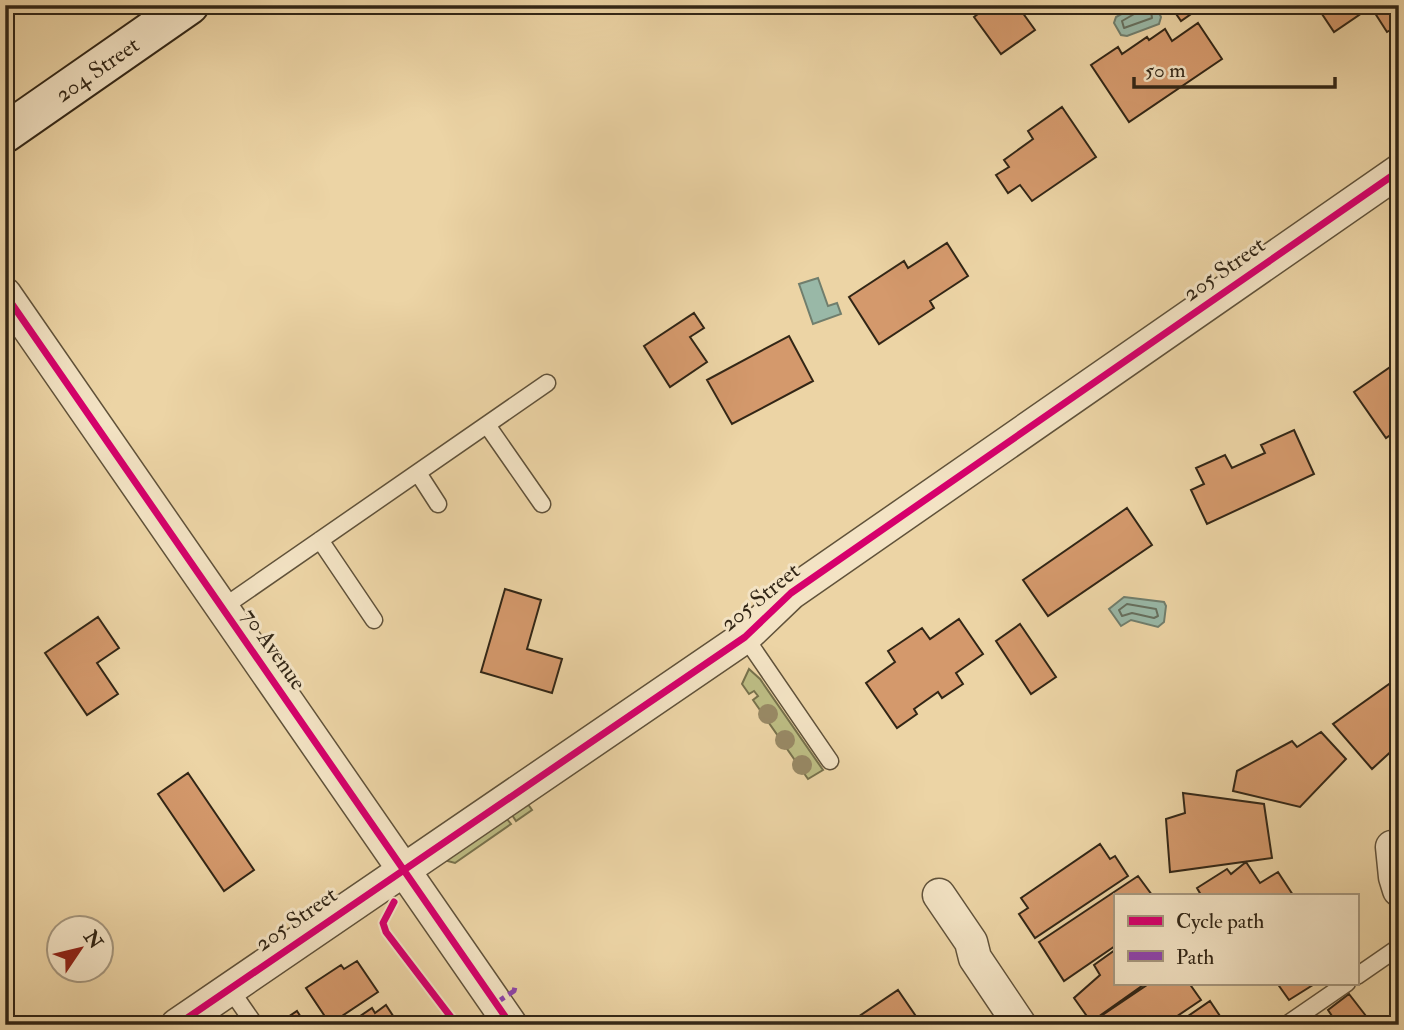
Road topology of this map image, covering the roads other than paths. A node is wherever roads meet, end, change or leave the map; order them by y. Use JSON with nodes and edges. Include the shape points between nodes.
{"nodes":[{"id":1,"x":189,"y":5,"type":"edge"},
{"id":2,"x":5,"y":134,"type":"edge"},
{"id":3,"x":1399,"y":171,"type":"edge"},
{"id":4,"x":5,"y":295,"type":"edge"},
{"id":5,"x":547,"y":383,"type":"dead end"},
{"id":6,"x":487,"y":425,"type":"junction"},
{"id":7,"x":418,"y":473,"type":"junction"},
{"id":8,"x":438,"y":504,"type":"dead end"},
{"id":9,"x":542,"y":504,"type":"dead end"},
{"id":10,"x":320,"y":540,"type":"junction"},
{"id":11,"x":222,"y":608,"type":"junction"},
{"id":12,"x":374,"y":620,"type":"dead end"},
{"id":13,"x":745,"y":636,"type":"junction"},
{"id":14,"x":830,"y":761,"type":"dead end"},
{"id":15,"x":1392,"y":847,"type":"dead end"},
{"id":16,"x":403,"y":869,"type":"junction"},
{"id":17,"x":1399,"y":890,"type":"edge"},
{"id":18,"x":939,"y":895,"type":"dead end"},
{"id":19,"x":1399,"y":947,"type":"edge"},
{"id":20,"x":1358,"y":975,"type":"edge"},
{"id":21,"x":1346,"y":984,"type":"edge"},
{"id":22,"x":229,"y":989,"type":"junction"},
{"id":23,"x":177,"y":1025,"type":"edge"},
{"id":24,"x":255,"y":1025,"type":"edge"},
{"id":25,"x":511,"y":1025,"type":"edge"},
{"id":26,"x":1020,"y":1025,"type":"edge"},
{"id":27,"x":1286,"y":1025,"type":"edge"}],
"edges":[{"from":1,"to":2,"type":"street","name":"204 Street"},
{"from":3,"to":13,"type":"street","name":"205 Street","via":[[792,593]]},
{"from":4,"to":11,"type":"street","name":"70 Avenue"},
{"from":5,"to":6,"type":"lane"},
{"from":6,"to":7,"type":"lane"},
{"from":6,"to":9,"type":"lane"},
{"from":7,"to":8,"type":"lane"},
{"from":7,"to":10,"type":"lane"},
{"from":10,"to":11,"type":"lane"},
{"from":10,"to":12,"type":"lane"},
{"from":11,"to":16,"type":"street","name":"70 Avenue"},
{"from":13,"to":14,"type":"lane"},
{"from":13,"to":16,"type":"street","name":"205 Street"},
{"from":15,"to":17,"type":"street"},
{"from":16,"to":22,"type":"street","name":"205 Street"},
{"from":16,"to":25,"type":"street","name":"70 Avenue"},
{"from":18,"to":26,"type":"street"},
{"from":19,"to":20,"type":"lane"},
{"from":21,"to":27,"type":"lane"},
{"from":22,"to":23,"type":"street","name":"205 Street"},
{"from":22,"to":24,"type":"lane"}]}
